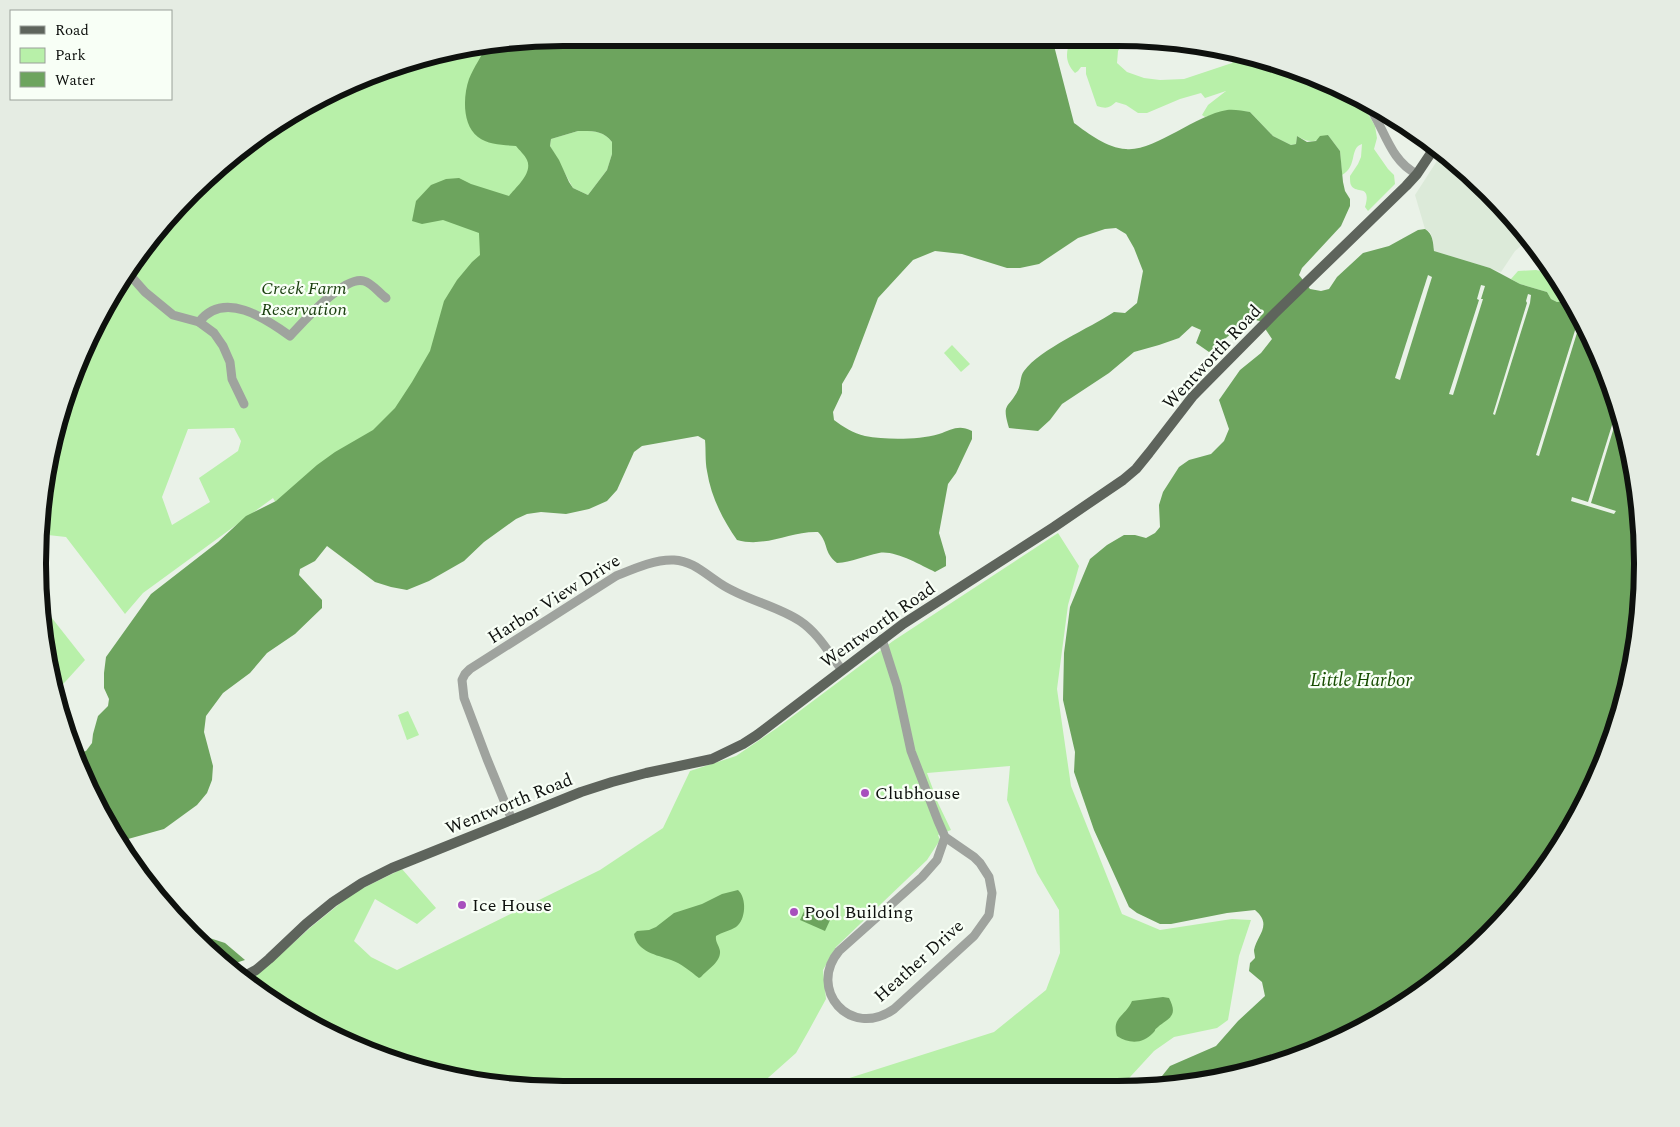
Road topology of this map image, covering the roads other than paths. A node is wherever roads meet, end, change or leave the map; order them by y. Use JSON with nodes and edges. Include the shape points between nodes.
{"nodes":[{"id":1,"x":1373,"y":115,"type":"edge"},
{"id":2,"x":1431,"y":153,"type":"edge"},
{"id":3,"x":1417,"y":174,"type":"junction"},
{"id":4,"x":132,"y":278,"type":"edge"},
{"id":5,"x":386,"y":298,"type":"dead end"},
{"id":6,"x":198,"y":322,"type":"junction"},
{"id":7,"x":244,"y":404,"type":"dead end"},
{"id":8,"x":882,"y":639,"type":"junction"},
{"id":9,"x":842,"y":670,"type":"junction"},
{"id":10,"x":512,"y":820,"type":"junction"},
{"id":11,"x":945,"y":837,"type":"junction"},
{"id":12,"x":249,"y":974,"type":"edge"}],
"edges":[{"from":1,"to":3,"type":"street","via":[[1394,152],[1408,170]]},
{"from":2,"to":3,"type":"main road","name":"Wentworth Road"},
{"from":3,"to":8,"type":"main road","name":"Wentworth Road","via":[[1193,396],[1136,469],[1059,524]]},
{"from":4,"to":6,"type":"street","via":[[172,314]]},
{"from":5,"to":6,"type":"street","via":[[366,282],[352,282],[340,288],[290,336],[261,317],[233,308],[214,309]]},
{"from":6,"to":7,"type":"street","via":[[214,333],[223,346],[230,362],[232,379]]},
{"from":8,"to":9,"type":"main road","name":"Wentworth Road"},
{"from":8,"to":11,"type":"street","via":[[897,686],[911,751]]},
{"from":9,"to":10,"type":"main road","name":"Wentworth Road","via":[[757,735],[728,752],[712,759],[612,782]]},
{"from":9,"to":10,"type":"street","name":"Harbor View Drive","via":[[801,621],[734,592],[690,563],[656,562],[616,576],[470,669],[462,680],[470,716]]},
{"from":10,"to":12,"type":"main road","name":"Wentworth Road","via":[[362,883],[320,912]]},
{"from":11,"to":11,"type":"street","name":"Heather Drive","via":[[974,857],[989,877],[992,893],[987,920],[942,967],[887,1014],[862,1019],[848,1015],[836,1005],[828,984],[833,958],[922,877],[937,860]]}]}
